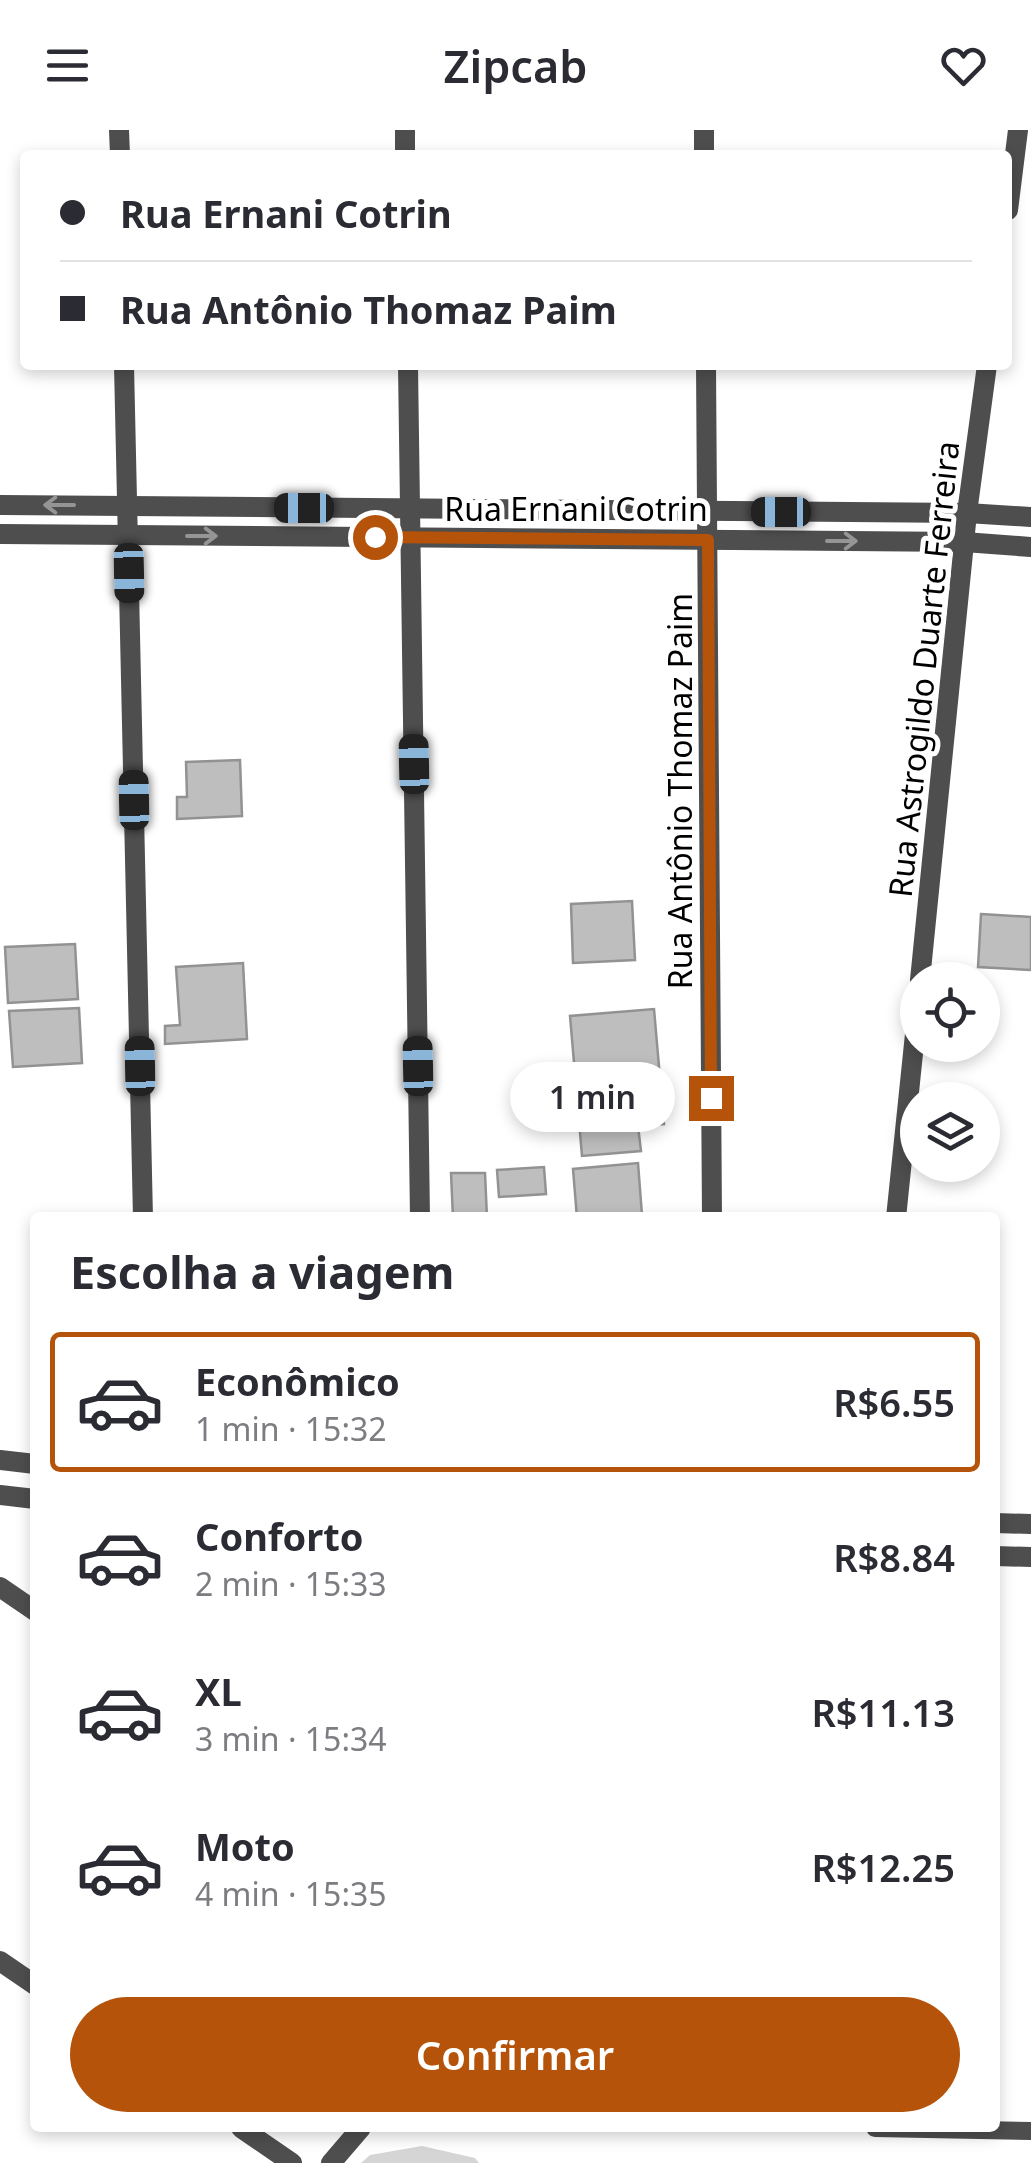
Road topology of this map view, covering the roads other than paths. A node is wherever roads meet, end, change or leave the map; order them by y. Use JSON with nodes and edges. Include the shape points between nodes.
{"nodes":[{"id":1,"x":1018,"y":130,"type":"edge"},
{"id":2,"x":1012,"y":178,"type":"edge"},
{"id":3,"x":124,"y":370,"type":"edge"},
{"id":4,"x":408,"y":370,"type":"edge"},
{"id":5,"x":706,"y":370,"type":"edge"},
{"id":6,"x":986,"y":370,"type":"edge"},
{"id":7,"x":0,"y":505,"type":"edge"},
{"id":8,"x":128,"y":506,"type":"junction"},
{"id":9,"x":410,"y":508,"type":"junction"},
{"id":10,"x":707,"y":511,"type":"junction"},
{"id":11,"x":967,"y":513,"type":"junction"},
{"id":12,"x":1031,"y":518,"type":"edge"},
{"id":13,"x":0,"y":534,"type":"edge"},
{"id":14,"x":128,"y":535,"type":"junction"},
{"id":15,"x":410,"y":537,"type":"junction"},
{"id":16,"x":708,"y":540,"type":"junction"},
{"id":17,"x":964,"y":542,"type":"junction"},
{"id":18,"x":1031,"y":548,"type":"edge"},
{"id":19,"x":922,"y":962,"type":"edge"},
{"id":20,"x":912,"y":1062,"type":"edge"},
{"id":21,"x":144,"y":1212,"type":"edge"},
{"id":22,"x":420,"y":1212,"type":"edge"},
{"id":23,"x":712,"y":1212,"type":"edge"},
{"id":24,"x":897,"y":1212,"type":"edge"},
{"id":25,"x":0,"y":1460,"type":"edge"},
{"id":26,"x":30,"y":1463,"type":"edge"},
{"id":27,"x":0,"y":1495,"type":"edge"},
{"id":28,"x":30,"y":1498,"type":"edge"},
{"id":29,"x":1000,"y":1523,"type":"edge"},
{"id":30,"x":1031,"y":1524,"type":"edge"},
{"id":31,"x":1000,"y":1556,"type":"edge"},
{"id":32,"x":1031,"y":1557,"type":"edge"},
{"id":33,"x":0,"y":1587,"type":"edge"},
{"id":34,"x":30,"y":1608,"type":"edge"},
{"id":35,"x":0,"y":1961,"type":"edge"},
{"id":36,"x":30,"y":1982,"type":"edge"},
{"id":37,"x":1000,"y":2130,"type":"edge"},
{"id":38,"x":1031,"y":2131,"type":"edge"},
{"id":39,"x":247,"y":2132,"type":"edge"},
{"id":40,"x":358,"y":2132,"type":"edge"},
{"id":41,"x":292,"y":2163,"type":"edge"},
{"id":42,"x":331,"y":2163,"type":"edge"}],
"edges":[{"from":1,"to":2,"type":"street"},
{"from":3,"to":8,"type":"street"},
{"from":4,"to":9,"type":"street"},
{"from":5,"to":10,"type":"street","name":"Rua Antônio Thomaz Paim"},
{"from":6,"to":11,"type":"street","name":"Rua Astrogildo Duarte Ferreira"},
{"from":8,"to":7,"type":"street","name":"Rua Ernani Cotrin","one_way":true},
{"from":8,"to":9,"type":"street","name":"Rua Ernani Cotrin"},
{"from":8,"to":14,"type":"street"},
{"from":9,"to":10,"type":"street","name":"Rua Ernani Cotrin"},
{"from":9,"to":15,"type":"street"},
{"from":10,"to":11,"type":"street","name":"Rua Ernani Cotrin"},
{"from":10,"to":16,"type":"street","name":"Rua Antônio Thomaz Paim"},
{"from":11,"to":12,"type":"street","name":"Rua Ernani Cotrin"},
{"from":11,"to":17,"type":"street","name":"Rua Astrogildo Duarte Ferreira"},
{"from":13,"to":14,"type":"street","name":"Rua Ernani Cotrin"},
{"from":14,"to":15,"type":"street","name":"Rua Ernani Cotrin","one_way":true},
{"from":14,"to":21,"type":"street"},
{"from":15,"to":16,"type":"street","name":"Rua Ernani Cotrin"},
{"from":15,"to":22,"type":"street"},
{"from":16,"to":17,"type":"street","name":"Rua Ernani Cotrin","one_way":true},
{"from":16,"to":23,"type":"street","name":"Rua Antônio Thomaz Paim"},
{"from":17,"to":18,"type":"street","name":"Rua Ernani Cotrin"},
{"from":17,"to":19,"type":"street","name":"Rua Astrogildo Duarte Ferreira"},
{"from":20,"to":24,"type":"street"},
{"from":25,"to":26,"type":"street"},
{"from":27,"to":28,"type":"street"},
{"from":29,"to":30,"type":"street"},
{"from":31,"to":32,"type":"street"},
{"from":33,"to":34,"type":"street"},
{"from":35,"to":36,"type":"street"},
{"from":37,"to":38,"type":"lane"},
{"from":39,"to":41,"type":"street"},
{"from":40,"to":42,"type":"street"}]}
